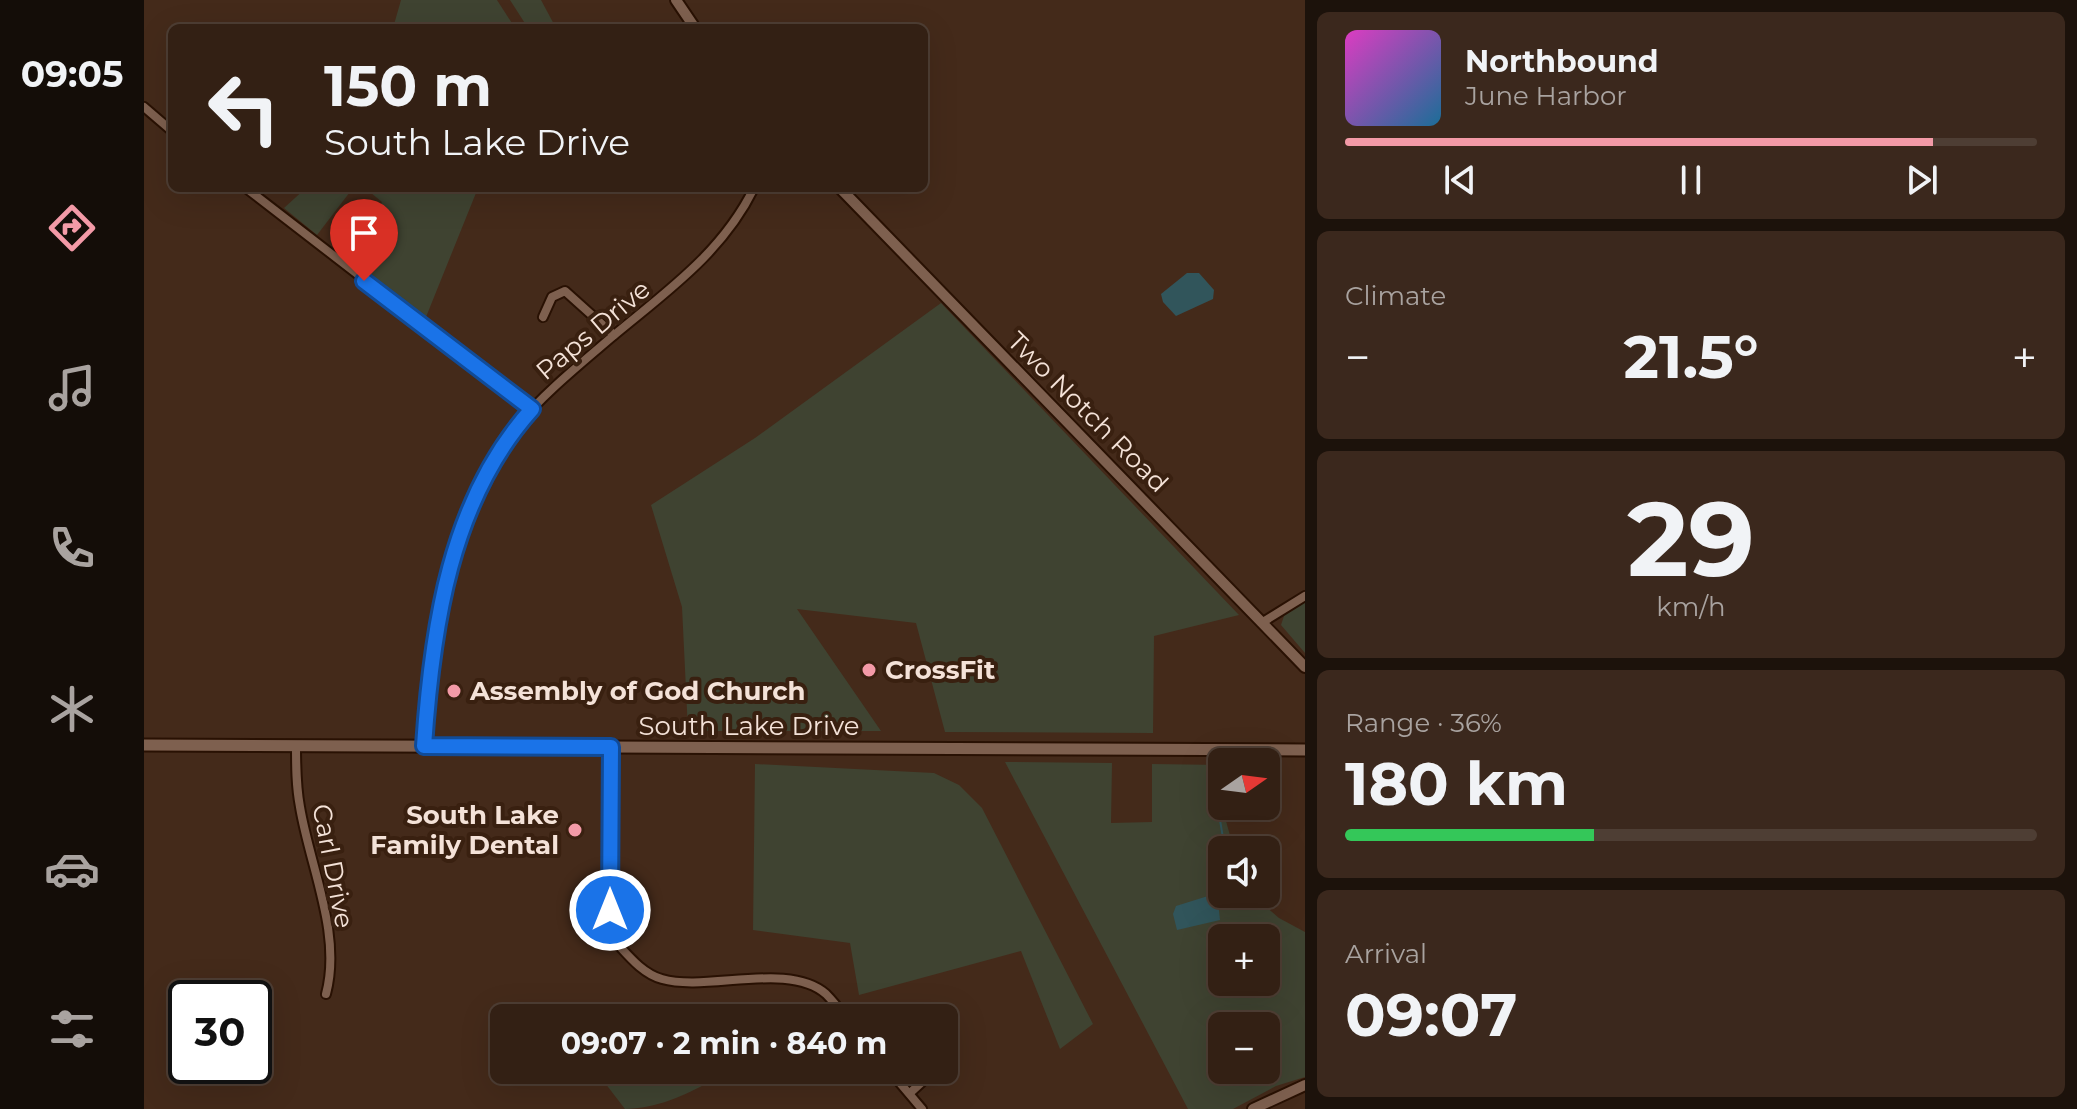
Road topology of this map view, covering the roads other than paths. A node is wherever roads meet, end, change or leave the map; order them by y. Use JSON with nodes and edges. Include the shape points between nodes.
{"nodes":[{"id":1,"x":676,"y":0,"type":"edge"},
{"id":2,"x":692,"y":24,"type":"edge"},
{"id":3,"x":144,"y":107,"type":"edge"},
{"id":4,"x":168,"y":128,"type":"edge"},
{"id":5,"x":251,"y":192,"type":"edge"},
{"id":6,"x":752,"y":192,"type":"edge"},
{"id":7,"x":844,"y":192,"type":"edge"},
{"id":8,"x":543,"y":317,"type":"dead end"},
{"id":9,"x":614,"y":335,"type":"junction"},
{"id":10,"x":532,"y":409,"type":"junction"},
{"id":11,"x":1305,"y":596,"type":"edge"},
{"id":12,"x":1263,"y":622,"type":"junction"},
{"id":13,"x":1305,"y":667,"type":"edge"},
{"id":14,"x":144,"y":745,"type":"edge"},
{"id":15,"x":296,"y":745,"type":"junction"},
{"id":16,"x":424,"y":746,"type":"junction"},
{"id":17,"x":611,"y":747,"type":"junction"},
{"id":18,"x":1305,"y":750,"type":"edge"},
{"id":19,"x":326,"y":994,"type":"dead end"},
{"id":20,"x":834,"y":1004,"type":"edge"},
{"id":21,"x":902,"y":1084,"type":"edge"},
{"id":22,"x":920,"y":1084,"type":"edge"},
{"id":23,"x":1305,"y":1085,"type":"edge"},
{"id":24,"x":910,"y":1093,"type":"junction"},
{"id":25,"x":922,"y":1109,"type":"edge"},
{"id":26,"x":1253,"y":1109,"type":"edge"}],
"edges":[{"from":1,"to":2,"type":"street"},
{"from":3,"to":4,"type":"street"},
{"from":5,"to":10,"type":"street"},
{"from":6,"to":9,"type":"street","name":"Paps Drive","via":[[705,259]]},
{"from":7,"to":12,"type":"street","name":"Two Notch Road"},
{"from":8,"to":9,"type":"street","via":[[552,297],[565,291]]},
{"from":9,"to":10,"type":"street","name":"Paps Drive"},
{"from":10,"to":16,"type":"street","name":"Paps Drive","via":[[483,477],[461,526],[446,589]]},
{"from":11,"to":12,"type":"street"},
{"from":12,"to":13,"type":"street","name":"Two Notch Road"},
{"from":14,"to":15,"type":"main road","name":"South Lake Drive"},
{"from":15,"to":16,"type":"main road","name":"South Lake Drive"},
{"from":15,"to":19,"type":"street","name":"Carl Drive","via":[[300,808],[332,971]]},
{"from":16,"to":17,"type":"main road","name":"South Lake Drive"},
{"from":17,"to":18,"type":"main road","name":"South Lake Drive"},
{"from":17,"to":20,"type":"street","via":[[610,936],[661,979],[784,980],[825,993]]},
{"from":21,"to":24,"type":"street"},
{"from":22,"to":24,"type":"street"},
{"from":23,"to":26,"type":"street"},
{"from":24,"to":25,"type":"street"}]}
